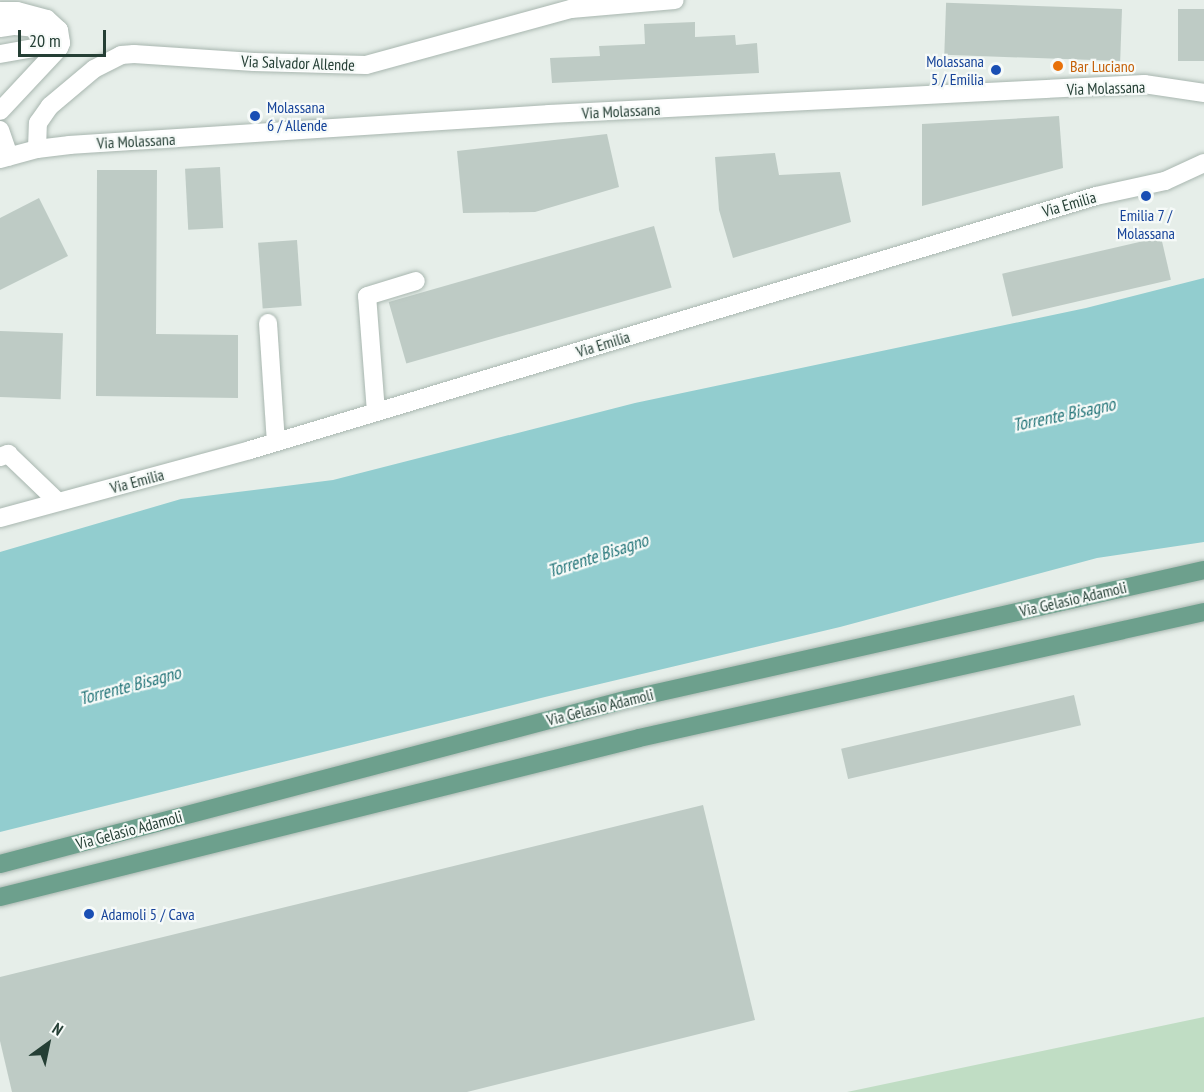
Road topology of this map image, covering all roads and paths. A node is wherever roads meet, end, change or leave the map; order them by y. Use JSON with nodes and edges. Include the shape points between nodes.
{"nodes":[{"id":1,"x":675,"y":0,"type":"edge"},
{"id":2,"x":0,"y":12,"type":"edge"},
{"id":3,"x":0,"y":28,"type":"edge"},
{"id":4,"x":60,"y":37,"type":"junction"},
{"id":5,"x":0,"y":54,"type":"edge"},
{"id":6,"x":1204,"y":93,"type":"edge"},
{"id":7,"x":0,"y":111,"type":"edge"},
{"id":8,"x":0,"y":130,"type":"edge"},
{"id":9,"x":37,"y":149,"type":"junction"},
{"id":10,"x":4,"y":158,"type":"edge"},
{"id":11,"x":1204,"y":163,"type":"edge"},
{"id":12,"x":416,"y":281,"type":"dead end"},
{"id":13,"x":268,"y":323,"type":"dead end"},
{"id":14,"x":376,"y":412,"type":"junction"},
{"id":15,"x":276,"y":442,"type":"junction"},
{"id":16,"x":0,"y":457,"type":"edge"},
{"id":17,"x":58,"y":502,"type":"junction"},
{"id":18,"x":0,"y":518,"type":"edge"},
{"id":19,"x":1204,"y":570,"type":"edge"},
{"id":20,"x":1204,"y":612,"type":"edge"},
{"id":21,"x":0,"y":864,"type":"edge"},
{"id":22,"x":0,"y":897,"type":"edge"}],
"edges":[{"from":1,"to":9,"type":"main road","name":"Via Salvador Allende","via":[[571,9],[366,65],[121,55],[87,74],[50,106],[38,123]]},
{"from":2,"to":4,"type":"main road","via":[[39,16],[54,24]]},
{"from":3,"to":4,"type":"main road","via":[[15,26]]},
{"from":4,"to":5,"type":"main road"},
{"from":4,"to":7,"type":"main road","via":[[59,48]]},
{"from":6,"to":9,"type":"main road","name":"Via Molassana","via":[[1144,84],[549,114]]},
{"from":8,"to":10,"type":"main road"},
{"from":9,"to":10,"type":"main road","name":"Via Molassana"},
{"from":11,"to":14,"type":"main road","name":"Via Emilia","via":[[1166,181],[1096,195]]},
{"from":12,"to":14,"type":"main road","via":[[367,296]]},
{"from":13,"to":15,"type":"main road"},
{"from":14,"to":15,"type":"main road","name":"Via Emilia"},
{"from":15,"to":17,"type":"main road","name":"Via Emilia"},
{"from":16,"to":17,"type":"main road","via":[[8,454]]},
{"from":17,"to":18,"type":"main road","name":"Via Emilia"},
{"from":19,"to":21,"type":"main road","name":"Via Gelasio Adamoli","via":[[625,700]]},
{"from":20,"to":22,"type":"main road","name":"Via Gelasio Adamoli","via":[[639,738]]}]}
